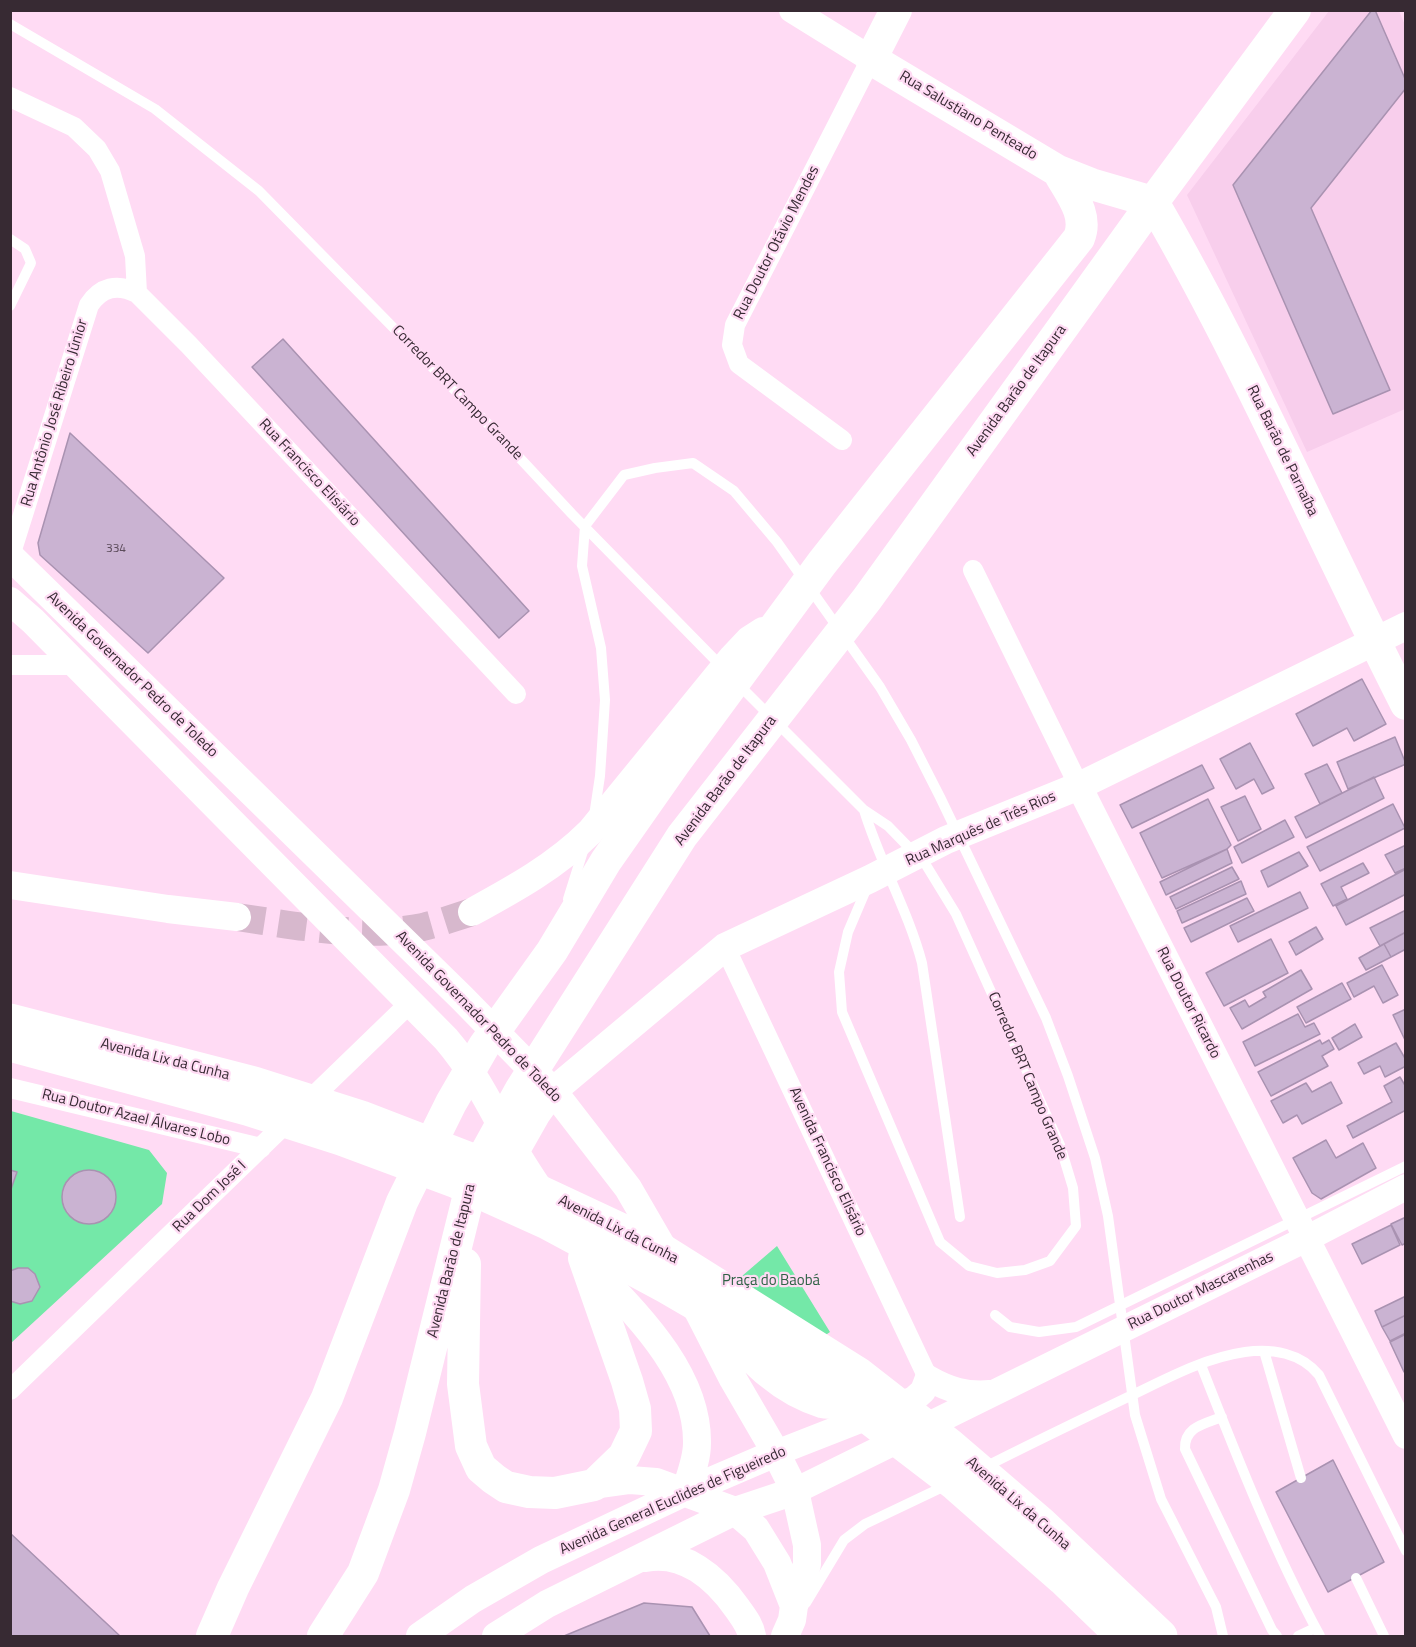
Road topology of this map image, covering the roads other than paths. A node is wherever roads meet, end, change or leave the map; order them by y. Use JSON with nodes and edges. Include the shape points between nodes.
{"nodes":[{"id":1,"x":792,"y":10,"type":"edge"},
{"id":2,"x":896,"y":10,"type":"edge"},
{"id":3,"x":1295,"y":10,"type":"edge"},
{"id":4,"x":10,"y":24,"type":"edge"},
{"id":5,"x":871,"y":59,"type":"junction"},
{"id":6,"x":10,"y":97,"type":"edge"},
{"id":7,"x":1058,"y":171,"type":"junction"},
{"id":8,"x":1153,"y":202,"type":"junction"},
{"id":9,"x":10,"y":240,"type":"edge"},
{"id":10,"x":137,"y":293,"type":"junction"},
{"id":11,"x":11,"y":301,"type":"edge"},
{"id":12,"x":842,"y":440,"type":"dead end"},
{"id":13,"x":10,"y":556,"type":"edge"},
{"id":14,"x":973,"y":570,"type":"dead end"},
{"id":15,"x":10,"y":601,"type":"edge"},
{"id":16,"x":778,"y":624,"type":"junction"},
{"id":17,"x":1406,"y":626,"type":"edge"},
{"id":18,"x":1374,"y":641,"type":"junction"},
{"id":19,"x":10,"y":665,"type":"edge"},
{"id":20,"x":76,"y":665,"type":"junction"},
{"id":21,"x":516,"y":694,"type":"dead end"},
{"id":22,"x":1406,"y":704,"type":"edge"},
{"id":23,"x":1079,"y":786,"type":"junction"},
{"id":24,"x":864,"y":810,"type":"junction"},
{"id":25,"x":590,"y":832,"type":"junction"},
{"id":26,"x":870,"y":879,"type":"junction"},
{"id":27,"x":10,"y":885,"type":"edge"},
{"id":28,"x":472,"y":912,"type":"tunnel mouth"},
{"id":29,"x":237,"y":917,"type":"tunnel mouth"},
{"id":30,"x":725,"y":947,"type":"junction"},
{"id":31,"x":552,"y":951,"type":"junction"},
{"id":32,"x":410,"y":1003,"type":"junction"},
{"id":33,"x":10,"y":1020,"type":"edge"},
{"id":34,"x":10,"y":1045,"type":"edge"},
{"id":35,"x":549,"y":1087,"type":"junction"},
{"id":36,"x":10,"y":1088,"type":"edge"},
{"id":37,"x":250,"y":1096,"type":"junction"},
{"id":38,"x":512,"y":1145,"type":"junction"},
{"id":39,"x":261,"y":1149,"type":"junction"},
{"id":40,"x":1406,"y":1166,"type":"edge"},
{"id":41,"x":474,"y":1174,"type":"junction"},
{"id":42,"x":1406,"y":1187,"type":"edge"},
{"id":43,"x":960,"y":1217,"type":"dead end"},
{"id":44,"x":1301,"y":1229,"type":"junction"},
{"id":45,"x":584,"y":1258,"type":"junction"},
{"id":46,"x":686,"y":1288,"type":"junction"},
{"id":47,"x":995,"y":1315,"type":"dead end"},
{"id":48,"x":1264,"y":1351,"type":"junction"},
{"id":49,"x":1201,"y":1365,"type":"junction"},
{"id":50,"x":928,"y":1378,"type":"junction"},
{"id":51,"x":10,"y":1390,"type":"edge"},
{"id":52,"x":996,"y":1392,"type":"junction"},
{"id":53,"x":896,"y":1406,"type":"junction"},
{"id":54,"x":1222,"y":1417,"type":"junction"},
{"id":55,"x":1406,"y":1436,"type":"edge"},
{"id":56,"x":776,"y":1454,"type":"junction"},
{"id":57,"x":1301,"y":1478,"type":"dead end"},
{"id":58,"x":594,"y":1485,"type":"junction"},
{"id":59,"x":795,"y":1491,"type":"junction"},
{"id":60,"x":686,"y":1492,"type":"junction"},
{"id":61,"x":735,"y":1511,"type":"junction"},
{"id":62,"x":1406,"y":1551,"type":"edge"},
{"id":63,"x":640,"y":1559,"type":"junction"},
{"id":64,"x":1356,"y":1578,"type":"dead end"},
{"id":65,"x":232,"y":1588,"type":"junction"},
{"id":66,"x":790,"y":1625,"type":"edge"},
{"id":67,"x":1318,"y":1632,"type":"edge"},
{"id":68,"x":197,"y":1636,"type":"edge"},
{"id":69,"x":212,"y":1636,"type":"edge"},
{"id":70,"x":323,"y":1636,"type":"edge"},
{"id":71,"x":420,"y":1636,"type":"edge"},
{"id":72,"x":496,"y":1636,"type":"edge"},
{"id":73,"x":752,"y":1636,"type":"edge"},
{"id":74,"x":1122,"y":1636,"type":"edge"},
{"id":75,"x":1161,"y":1636,"type":"edge"},
{"id":76,"x":1223,"y":1636,"type":"edge"},
{"id":77,"x":1277,"y":1636,"type":"edge"},
{"id":78,"x":1298,"y":1636,"type":"edge"},
{"id":79,"x":1384,"y":1636,"type":"edge"}],
"edges":[{"from":1,"to":5,"type":"street","name":"Rua Salustiano Penteado"},
{"from":2,"to":5,"type":"main road","name":"Rua Doutor Otávio Mendes"},
{"from":3,"to":8,"type":"main road","name":"Avenida Barão de Itapura"},
{"from":4,"to":24,"type":"lane","name":"Corredor BRT Campo Grande","via":[[155,109],[259,191]]},
{"from":5,"to":7,"type":"main road","name":"Rua Salustiano Penteado"},
{"from":5,"to":12,"type":"street","name":"Rua Doutor Otávio Mendes","via":[[735,326],[732,345],[739,364]]},
{"from":6,"to":10,"type":"street","via":[[74,127],[97,148],[110,171],[135,256]]},
{"from":7,"to":8,"type":"main road","name":"Rua Salustiano Penteado"},
{"from":7,"to":16,"type":"main road","via":[[1082,214],[1084,227],[1079,238]]},
{"from":8,"to":18,"type":"main road","name":"Rua Barão de Parnaíba","via":[[1278,439]]},
{"from":8,"to":41,"type":"main road","name":"Avenida Barão de Itapura","via":[[867,599],[682,836],[521,1089]]},
{"from":9,"to":11,"type":"lane","via":[[25,249],[31,263]]},
{"from":10,"to":13,"type":"street","name":"Rua Antônio José Ribeiro Júnior","via":[[123,288],[104,289],[90,304]]},
{"from":10,"to":21,"type":"street","name":"Rua Francisco Elisiário"},
{"from":13,"to":35,"type":"main road","name":"Avenida Governador Pedro de Toledo"},
{"from":14,"to":23,"type":"street","name":"Rua Doutor Ricardo"},
{"from":15,"to":20,"type":"main road","name":"Avenida Governador Pedro de Toledo"},
{"from":16,"to":25,"type":"main road","via":[[749,640],[732,658]]},
{"from":16,"to":31,"type":"main road","via":[[624,833]]},
{"from":17,"to":18,"type":"main road","name":"Rua Marquês de Três Rios"},
{"from":18,"to":22,"type":"main road","name":"Rua Barão de Parnaíba"},
{"from":18,"to":23,"type":"main road","name":"Rua Marquês de Três Rios"},
{"from":19,"to":20,"type":"street"},
{"from":20,"to":32,"type":"main road","name":"Avenida Governador Pedro de Toledo"},
{"from":23,"to":26,"type":"main road","name":"Rua Marquês de Três Rios","via":[[946,840]]},
{"from":23,"to":44,"type":"street","name":"Rua Doutor Ricardo"},
{"from":24,"to":26,"type":"lane","name":"Corredor BRT Campo Grande","via":[[888,826],[926,865],[956,914],[1060,1145],[1073,1188],[1076,1226],[1050,1261],[1025,1270],[997,1273],[969,1266],[940,1242],[842,1012],[839,972],[848,932]]},
{"from":24,"to":43,"type":"lane","name":"Corredor BRT Campo Grande","via":[[915,933]]},
{"from":25,"to":28,"type":"main road","via":[[570,852],[517,888]]},
{"from":25,"to":31,"type":"lane"},
{"from":25,"to":76,"type":"lane","via":[[600,776],[605,700],[601,648],[582,566],[585,526],[624,475],[693,463],[734,491],[777,542],[880,687],[940,796],[1046,1018],[1095,1158],[1108,1216],[1133,1406],[1161,1499],[1216,1607]]},
{"from":26,"to":30,"type":"main road","name":"Rua Marquês de Três Rios"},
{"from":27,"to":29,"type":"main road"},
{"from":30,"to":35,"type":"main road","name":"Rua Marquês de Três Rios"},
{"from":30,"to":50,"type":"street","name":"Avenida Francisco Elisário"},
{"from":31,"to":65,"type":"main road","via":[[484,1046],[451,1103],[402,1202],[327,1398]]},
{"from":32,"to":38,"type":"main road","name":"Avenida Governador Pedro de Toledo","via":[[463,1058]]},
{"from":32,"to":39,"type":"street","name":"Rua Dom José I"},
{"from":33,"to":37,"type":"highway","name":"Avenida Lix da Cunha"},
{"from":34,"to":37,"type":"highway","name":"Avenida Lix da Cunha"},
{"from":35,"to":38,"type":"main road","name":"Rua Marquês de Três Rios","via":[[536,1115]]},
{"from":35,"to":46,"type":"main road","name":"Avenida Governador Pedro de Toledo","via":[[628,1188]]},
{"from":36,"to":39,"type":"street","name":"Rua Doutor Azael Álvares Lobo"},
{"from":37,"to":74,"type":"highway","name":"Avenida Lix da Cunha","via":[[342,1139],[454,1181],[548,1223],[771,1348],[956,1485]]},
{"from":37,"to":75,"type":"highway","name":"Avenida Lix da Cunha","via":[[361,1117],[470,1159],[654,1245],[868,1381],[1041,1523]]},
{"from":38,"to":45,"type":"main road","name":"Avenida Governador Pedro de Toledo"},
{"from":39,"to":51,"type":"street","name":"Rua Dom José I"},
{"from":40,"to":44,"type":"lane","via":[[1353,1193]]},
{"from":41,"to":58,"type":"main road","via":[[464,1276],[463,1384],[471,1446],[481,1468],[506,1487],[555,1493]]},
{"from":41,"to":70,"type":"main road","name":"Avenida Barão de Itapura","via":[[394,1490],[363,1573]]},
{"from":42,"to":44,"type":"street","name":"Rua Doutor Mascarenhas"},
{"from":44,"to":47,"type":"lane","via":[[1076,1327],[1039,1332],[1010,1327]]},
{"from":44,"to":52,"type":"street","name":"Rua Doutor Mascarenhas"},
{"from":44,"to":55,"type":"street","name":"Rua Doutor Ricardo"},
{"from":45,"to":58,"type":"main road","via":[[635,1409],[636,1431],[624,1456]]},
{"from":45,"to":60,"type":"main road","name":"Avenida Governador Pedro de Toledo","via":[[659,1344],[690,1398],[697,1445]]},
{"from":46,"to":53,"type":"main road","via":[[760,1369],[787,1389],[824,1404]]},
{"from":46,"to":56,"type":"main road","name":"Avenida Governador Pedro de Toledo"},
{"from":48,"to":49,"type":"lane","via":[[1226,1356]]},
{"from":48,"to":57,"type":"lane"},
{"from":48,"to":62,"type":"lane","via":[[1297,1356],[1319,1375]]},
{"from":49,"to":54,"type":"lane"},
{"from":49,"to":66,"type":"lane","via":[[864,1524],[844,1540]]},
{"from":50,"to":52,"type":"street","via":[[953,1391]]},
{"from":50,"to":53,"type":"street","name":"Avenida General Euclides de Figueiredo","via":[[919,1395]]},
{"from":52,"to":59,"type":"street","name":"Rua Doutor Mascarenhas"},
{"from":53,"to":56,"type":"street","name":"Avenida General Euclides de Figueiredo"},
{"from":54,"to":67,"type":"lane","via":[[1255,1501]]},
{"from":54,"to":77,"type":"lane","via":[[1192,1429],[1184,1440],[1185,1449]]},
{"from":56,"to":59,"type":"main road","name":"Avenida Governador Pedro de Toledo"},
{"from":56,"to":60,"type":"main road","name":"Avenida General Euclides de Figueiredo"},
{"from":58,"to":60,"type":"main road","via":[[645,1481]]},
{"from":59,"to":61,"type":"main road"},
{"from":59,"to":66,"type":"main road","name":"Avenida Governador Pedro de Toledo","via":[[807,1545],[807,1564]]},
{"from":60,"to":61,"type":"main road"},
{"from":60,"to":71,"type":"main road","name":"Avenida General Euclides de Figueiredo","via":[[541,1560],[473,1599]]},
{"from":61,"to":63,"type":"main road"},
{"from":61,"to":66,"type":"main road","via":[[756,1529],[777,1563]]},
{"from":63,"to":72,"type":"main road","via":[[548,1604]]},
{"from":63,"to":73,"type":"main road","via":[[657,1556],[683,1561],[711,1576],[750,1627]]},
{"from":64,"to":79,"type":"lane"},
{"from":65,"to":68,"type":"main road"},
{"from":65,"to":69,"type":"main road"},
{"from":67,"to":78,"type":"lane"}]}
